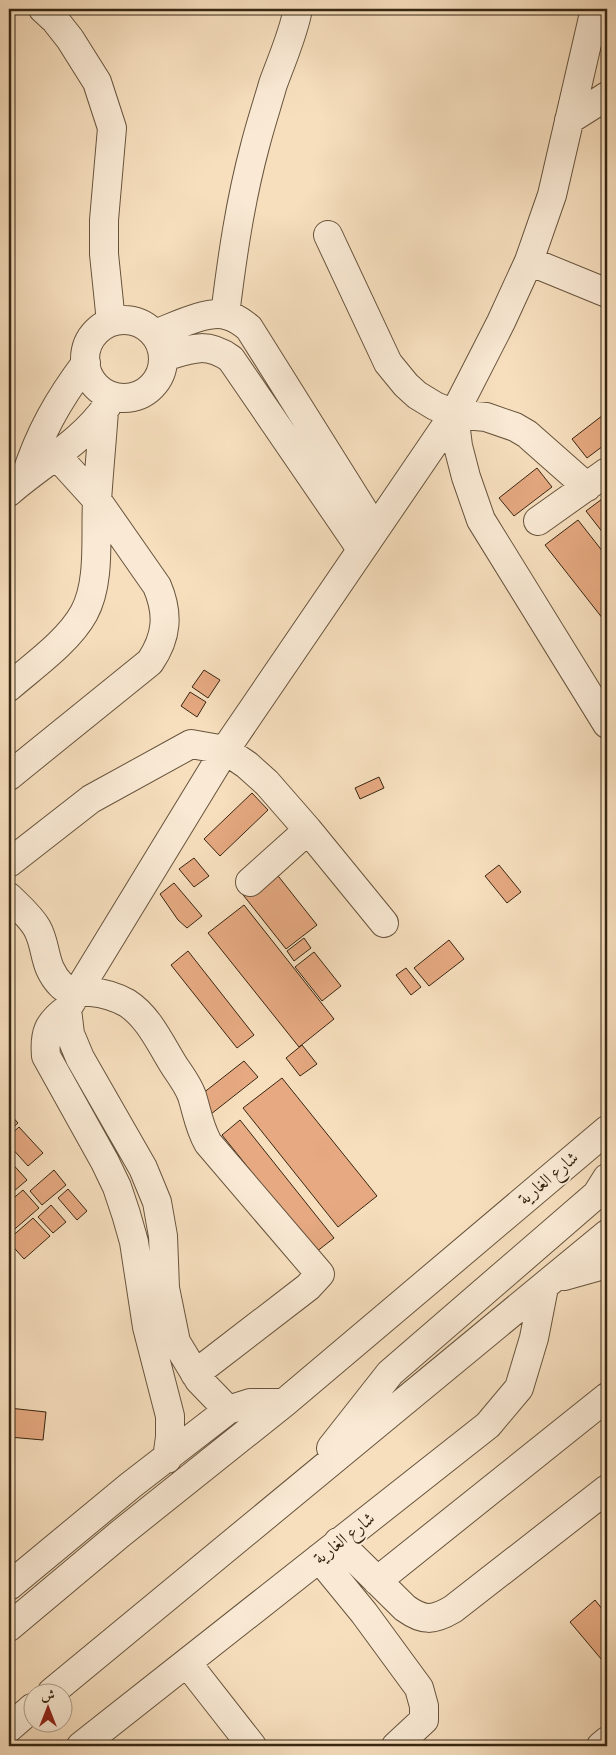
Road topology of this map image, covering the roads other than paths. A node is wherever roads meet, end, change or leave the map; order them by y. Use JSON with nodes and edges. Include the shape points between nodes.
{"nodes":[{"id":1,"x":43,"y":9,"type":"edge"},
{"id":2,"x":298,"y":9,"type":"edge"},
{"id":3,"x":595,"y":9,"type":"edge"},
{"id":4,"x":607,"y":96,"type":"edge"},
{"id":5,"x":569,"y":120,"type":"junction"},
{"id":6,"x":328,"y":235,"type":"dead end"},
{"id":7,"x":529,"y":261,"type":"junction"},
{"id":8,"x":607,"y":293,"type":"edge"},
{"id":9,"x":225,"y":315,"type":"junction"},
{"id":10,"x":111,"y":322,"type":"junction"},
{"id":11,"x":159,"y":346,"type":"junction"},
{"id":12,"x":86,"y":363,"type":"junction"},
{"id":13,"x":109,"y":404,"type":"junction"},
{"id":14,"x":454,"y":414,"type":"junction"},
{"id":15,"x":57,"y":456,"type":"junction"},
{"id":16,"x":597,"y":480,"type":"edge"},
{"id":17,"x":17,"y":485,"type":"edge"},
{"id":18,"x":97,"y":500,"type":"junction"},
{"id":19,"x":538,"y":521,"type":"dead end"},
{"id":20,"x":368,"y":539,"type":"junction"},
{"id":21,"x":9,"y":687,"type":"edge"},
{"id":22,"x":607,"y":724,"type":"edge"},
{"id":23,"x":225,"y":750,"type":"junction"},
{"id":24,"x":9,"y":776,"type":"edge"},
{"id":25,"x":308,"y":830,"type":"junction"},
{"id":26,"x":9,"y":863,"type":"edge"},
{"id":27,"x":250,"y":882,"type":"dead end"},
{"id":28,"x":9,"y":896,"type":"edge"},
{"id":29,"x":384,"y":923,"type":"dead end"},
{"id":30,"x":72,"y":1001,"type":"junction"},
{"id":31,"x":607,"y":1130,"type":"edge"},
{"id":32,"x":580,"y":1152,"type":"junction"},
{"id":33,"x":607,"y":1176,"type":"edge"},
{"id":34,"x":607,"y":1234,"type":"edge"},
{"id":35,"x":607,"y":1264,"type":"edge"},
{"id":36,"x":150,"y":1266,"type":"junction"},
{"id":37,"x":548,"y":1284,"type":"junction"},
{"id":38,"x":195,"y":1374,"type":"junction"},
{"id":39,"x":607,"y":1397,"type":"edge"},
{"id":40,"x":284,"y":1402,"type":"junction"},
{"id":41,"x":228,"y":1410,"type":"junction"},
{"id":42,"x":167,"y":1459,"type":"junction"},
{"id":43,"x":131,"y":1485,"type":"junction"},
{"id":44,"x":299,"y":1489,"type":"junction"},
{"id":45,"x":607,"y":1489,"type":"edge"},
{"id":46,"x":120,"y":1534,"type":"junction"},
{"id":47,"x":329,"y":1550,"type":"junction"},
{"id":48,"x":378,"y":1581,"type":"junction"},
{"id":49,"x":9,"y":1586,"type":"edge"},
{"id":50,"x":9,"y":1626,"type":"edge"},
{"id":51,"x":187,"y":1663,"type":"junction"},
{"id":52,"x":64,"y":1682,"type":"edge"},
{"id":53,"x":22,"y":1717,"type":"edge"},
{"id":54,"x":9,"y":1728,"type":"edge"},
{"id":55,"x":607,"y":1741,"type":"edge"},
{"id":56,"x":81,"y":1746,"type":"edge"},
{"id":57,"x":252,"y":1746,"type":"edge"},
{"id":58,"x":396,"y":1746,"type":"edge"},
{"id":59,"x":601,"y":1746,"type":"edge"}],
"edges":[{"from":1,"to":10,"type":"street","via":[[70,39],[97,82],[112,128],[104,220]]},
{"from":2,"to":9,"type":"street","via":[[273,85],[242,202]]},
{"from":3,"to":5,"type":"street"},
{"from":4,"to":5,"type":"street"},
{"from":5,"to":7,"type":"street","via":[[552,195]]},
{"from":6,"to":14,"type":"street","via":[[392,369],[417,395]]},
{"from":7,"to":8,"type":"street"},
{"from":7,"to":14,"type":"street"},
{"from":9,"to":11,"type":"street","via":[[211,314]]},
{"from":9,"to":20,"type":"street","via":[[249,328]]},
{"from":10,"to":11,"type":"street","via":[[134,321],[146,326]]},
{"from":10,"to":12,"type":"street","via":[[91,338],[86,349]]},
{"from":11,"to":13,"type":"street","via":[[163,370],[157,381],[139,396]]},
{"from":11,"to":20,"type":"street","via":[[204,347],[231,359]]},
{"from":12,"to":13,"type":"street","via":[[87,374]]},
{"from":12,"to":17,"type":"street","via":[[49,417]]},
{"from":13,"to":15,"type":"street","via":[[90,427]]},
{"from":13,"to":18,"type":"street"},
{"from":14,"to":16,"type":"street","via":[[486,417],[515,427]]},
{"from":14,"to":20,"type":"street"},
{"from":14,"to":22,"type":"street","via":[[466,477],[482,520]]},
{"from":15,"to":17,"type":"street"},
{"from":15,"to":18,"type":"street"},
{"from":16,"to":19,"type":"street"},
{"from":18,"to":21,"type":"street","via":[[95,570],[84,612],[70,634]]},
{"from":18,"to":24,"type":"street","via":[[163,598],[166,612],[163,639],[150,662]]},
{"from":20,"to":23,"type":"street"},
{"from":23,"to":25,"type":"street","via":[[267,783]]},
{"from":23,"to":26,"type":"street","via":[[191,744],[91,799]]},
{"from":23,"to":30,"type":"street"},
{"from":25,"to":27,"type":"street"},
{"from":25,"to":29,"type":"street"},
{"from":28,"to":30,"type":"street","via":[[33,921],[48,967]]},
{"from":30,"to":36,"type":"street","via":[[70,1034],[80,1058],[151,1185],[161,1219]]},
{"from":30,"to":38,"type":"street","via":[[90,992],[116,997],[138,1011],[186,1084],[208,1143],[320,1274],[308,1287]]},
{"from":31,"to":32,"type":"street","name":"شارع الغارية"},
{"from":32,"to":33,"type":"street","via":[[596,1152],[605,1161]]},
{"from":32,"to":40,"type":"street","name":"شارع الغارية"},
{"from":33,"to":44,"type":"street","via":[[597,1194],[390,1373]]},
{"from":34,"to":37,"type":"street"},
{"from":35,"to":37,"type":"street"},
{"from":36,"to":38,"type":"street","via":[[176,1342]]},
{"from":36,"to":42,"type":"street","via":[[147,1327],[170,1416]]},
{"from":37,"to":44,"type":"street"},
{"from":37,"to":47,"type":"street","name":"شارع الغارية","via":[[519,1388],[488,1425]]},
{"from":38,"to":41,"type":"street"},
{"from":39,"to":48,"type":"street"},
{"from":40,"to":41,"type":"street","via":[[250,1403]]},
{"from":40,"to":46,"type":"street","name":"شارع الغارية"},
{"from":41,"to":42,"type":"street"},
{"from":42,"to":43,"type":"street"},
{"from":43,"to":46,"type":"street"},
{"from":43,"to":49,"type":"street"},
{"from":44,"to":52,"type":"street"},
{"from":45,"to":48,"type":"street","via":[[441,1616],[428,1619],[416,1616]]},
{"from":46,"to":50,"type":"street","name":"شارع الغارية"},
{"from":47,"to":48,"type":"street"},
{"from":47,"to":51,"type":"street","name":"شارع الغارية"},
{"from":47,"to":58,"type":"street","via":[[364,1613],[419,1688],[424,1720]]},
{"from":51,"to":56,"type":"street","name":"شارع الغارية"},
{"from":51,"to":57,"type":"street"},
{"from":53,"to":54,"type":"street"},
{"from":55,"to":59,"type":"street"}]}
